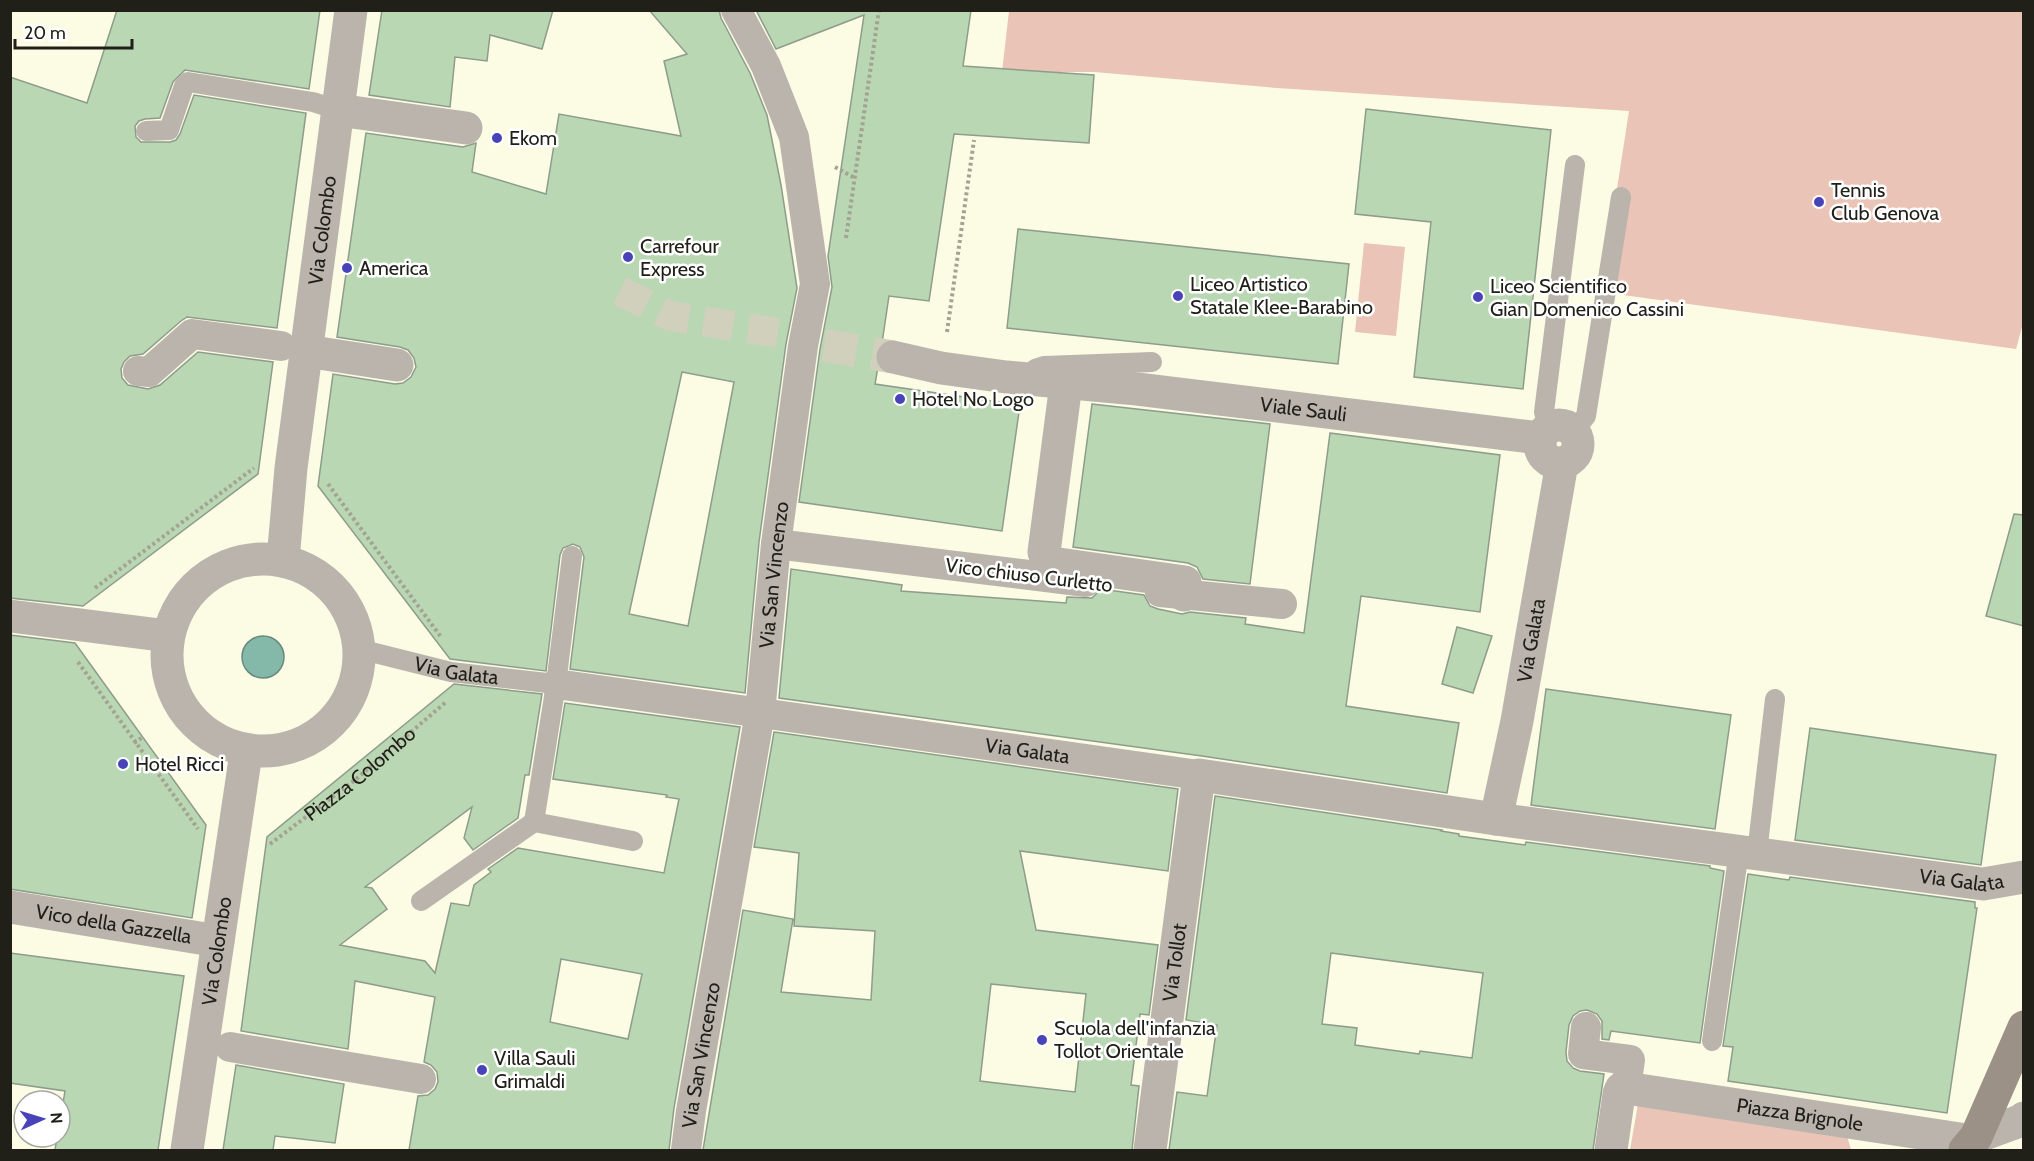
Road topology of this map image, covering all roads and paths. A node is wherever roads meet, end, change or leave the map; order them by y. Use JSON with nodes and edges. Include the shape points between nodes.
{"nodes":[{"id":1,"x":351,"y":10,"type":"edge"},
{"id":2,"x":736,"y":10,"type":"edge"},
{"id":3,"x":879,"y":10,"type":"edge"},
{"id":4,"x":338,"y":110,"type":"junction"},
{"id":5,"x":466,"y":128,"type":"dead end"},
{"id":6,"x":146,"y":131,"type":"dead end"},
{"id":7,"x":974,"y":140,"type":"dead end"},
{"id":8,"x":829,"y":164,"type":"dead end"},
{"id":9,"x":1575,"y":165,"type":"dead end"},
{"id":10,"x":855,"y":178,"type":"junction"},
{"id":11,"x":1621,"y":197,"type":"dead end"},
{"id":12,"x":846,"y":244,"type":"dead end"},
{"id":13,"x":294,"y":349,"type":"junction"},
{"id":14,"x":893,"y":357,"type":"tunnel mouth"},
{"id":15,"x":1152,"y":362,"type":"dead end"},
{"id":16,"x":397,"y":364,"type":"dead end"},
{"id":17,"x":941,"y":368,"type":"junction"},
{"id":18,"x":138,"y":371,"type":"dead end"},
{"id":19,"x":1006,"y":377,"type":"junction"},
{"id":20,"x":1066,"y":384,"type":"junction"},
{"id":21,"x":1555,"y":432,"type":"junction"},
{"id":22,"x":260,"y":464,"type":"dead end"},
{"id":23,"x":327,"y":483,"type":"dead end"},
{"id":24,"x":776,"y":544,"type":"junction"},
{"id":25,"x":572,"y":556,"type":"dead end"},
{"id":26,"x":283,"y":560,"type":"junction"},
{"id":27,"x":91,"y":591,"type":"dead end"},
{"id":28,"x":1184,"y":595,"type":"junction"},
{"id":29,"x":1282,"y":604,"type":"dead end"},
{"id":30,"x":10,"y":616,"type":"edge"},
{"id":31,"x":168,"y":636,"type":"junction"},
{"id":32,"x":443,"y":640,"type":"dead end"},
{"id":33,"x":359,"y":649,"type":"junction"},
{"id":34,"x":72,"y":653,"type":"dead end"},
{"id":35,"x":556,"y":684,"type":"junction"},
{"id":36,"x":453,"y":696,"type":"dead end"},
{"id":37,"x":1775,"y":699,"type":"dead end"},
{"id":38,"x":760,"y":713,"type":"junction"},
{"id":39,"x":143,"y":737,"type":"dead end"},
{"id":40,"x":134,"y":743,"type":"junction"},
{"id":41,"x":246,"y":753,"type":"junction"},
{"id":42,"x":1199,"y":776,"type":"junction"},
{"id":43,"x":1496,"y":819,"type":"junction"},
{"id":44,"x":534,"y":822,"type":"junction"},
{"id":45,"x":204,"y":838,"type":"dead end"},
{"id":46,"x":633,"y":841,"type":"dead end"},
{"id":47,"x":265,"y":849,"type":"dead end"},
{"id":48,"x":1748,"y":852,"type":"junction"},
{"id":49,"x":2024,"y":877,"type":"edge"},
{"id":50,"x":421,"y":901,"type":"dead end"},
{"id":51,"x":10,"y":908,"type":"edge"},
{"id":52,"x":218,"y":941,"type":"junction"},
{"id":53,"x":1586,"y":1027,"type":"dead end"},
{"id":54,"x":2024,"y":1027,"type":"edge"},
{"id":55,"x":1712,"y":1041,"type":"dead end"},
{"id":56,"x":230,"y":1047,"type":"dead end"},
{"id":57,"x":421,"y":1079,"type":"dead end"},
{"id":58,"x":1626,"y":1088,"type":"junction"},
{"id":59,"x":2024,"y":1118,"type":"edge"},
{"id":60,"x":1971,"y":1143,"type":"edge"},
{"id":61,"x":187,"y":1150,"type":"edge"},
{"id":62,"x":686,"y":1150,"type":"edge"},
{"id":63,"x":1149,"y":1150,"type":"edge"},
{"id":64,"x":1611,"y":1150,"type":"edge"}],
"edges":[{"from":1,"to":4,"type":"street","name":"Via Colombo"},
{"from":2,"to":24,"type":"street","name":"Via San Vincenzo","via":[[766,66],[794,137],[815,284],[813,346]]},
{"from":3,"to":10,"type":"path"},
{"from":4,"to":5,"type":"street"},
{"from":4,"to":6,"type":"lane","via":[[312,102],[188,82],[169,130]]},
{"from":4,"to":13,"type":"street","name":"Via Colombo"},
{"from":7,"to":17,"type":"path"},
{"from":8,"to":10,"type":"path"},
{"from":9,"to":21,"type":"lane","via":[[1544,412]]},
{"from":10,"to":12,"type":"path"},
{"from":11,"to":21,"type":"lane","via":[[1587,416]]},
{"from":13,"to":16,"type":"street"},
{"from":13,"to":18,"type":"street","via":[[192,334],[149,372]]},
{"from":13,"to":26,"type":"street","name":"Via Colombo","via":[[291,468]]},
{"from":14,"to":17,"type":"street","name":"Viale Sauli"},
{"from":15,"to":19,"type":"lane","via":[[1044,366]]},
{"from":17,"to":19,"type":"street","name":"Viale Sauli"},
{"from":19,"to":20,"type":"street","name":"Viale Sauli"},
{"from":20,"to":21,"type":"street","name":"Viale Sauli"},
{"from":20,"to":28,"type":"street","via":[[1046,558],[1052,563],[1185,582]]},
{"from":21,"to":43,"type":"street","name":"Via Galata","via":[[1540,445],[1545,457],[1562,463]]},
{"from":22,"to":27,"type":"path"},
{"from":23,"to":32,"type":"path"},
{"from":24,"to":28,"type":"street","name":"Vico chiuso Curletto"},
{"from":24,"to":38,"type":"street","name":"Via San Vincenzo"},
{"from":25,"to":35,"type":"lane"},
{"from":26,"to":31,"type":"street","via":[[254,558],[227,565],[202,580],[182,601]]},
{"from":26,"to":33,"type":"street","via":[[312,572],[336,592],[352,619]]},
{"from":28,"to":29,"type":"street","name":"Vico chiuso Curletto"},
{"from":30,"to":31,"type":"street"},
{"from":31,"to":41,"type":"street","via":[[172,687],[183,709],[210,740]]},
{"from":33,"to":35,"type":"lane","name":"Via Galata","via":[[452,672]]},
{"from":33,"to":41,"type":"street","via":[[357,677],[346,703],[329,725],[305,741],[279,750]]},
{"from":34,"to":40,"type":"path"},
{"from":35,"to":38,"type":"street","name":"Via Galata"},
{"from":35,"to":44,"type":"lane"},
{"from":36,"to":47,"type":"path","name":"Piazza Colombo","via":[[355,780]]},
{"from":37,"to":48,"type":"lane"},
{"from":38,"to":42,"type":"street","name":"Via Galata"},
{"from":38,"to":62,"type":"street","name":"Via San Vincenzo"},
{"from":39,"to":40,"type":"path"},
{"from":40,"to":45,"type":"path"},
{"from":41,"to":52,"type":"street","name":"Via Colombo"},
{"from":42,"to":43,"type":"street","name":"Via Galata"},
{"from":42,"to":63,"type":"street","name":"Via Tollot"},
{"from":43,"to":48,"type":"street","name":"Via Galata"},
{"from":44,"to":46,"type":"lane"},
{"from":44,"to":50,"type":"lane"},
{"from":48,"to":49,"type":"street","name":"Via Galata","via":[[1983,884]]},
{"from":48,"to":55,"type":"lane"},
{"from":51,"to":52,"type":"street","name":"Vico della Gazzella"},
{"from":52,"to":61,"type":"street","name":"Via Colombo"},
{"from":53,"to":58,"type":"street","via":[[1583,1054],[1630,1060]]},
{"from":54,"to":60,"type":"main road"},
{"from":56,"to":57,"type":"street"},
{"from":58,"to":60,"type":"street","name":"Piazza Brignole"},
{"from":58,"to":64,"type":"street","via":[[1619,1094]]},
{"from":59,"to":60,"type":"street","name":"Piazza Brignole"}]}
